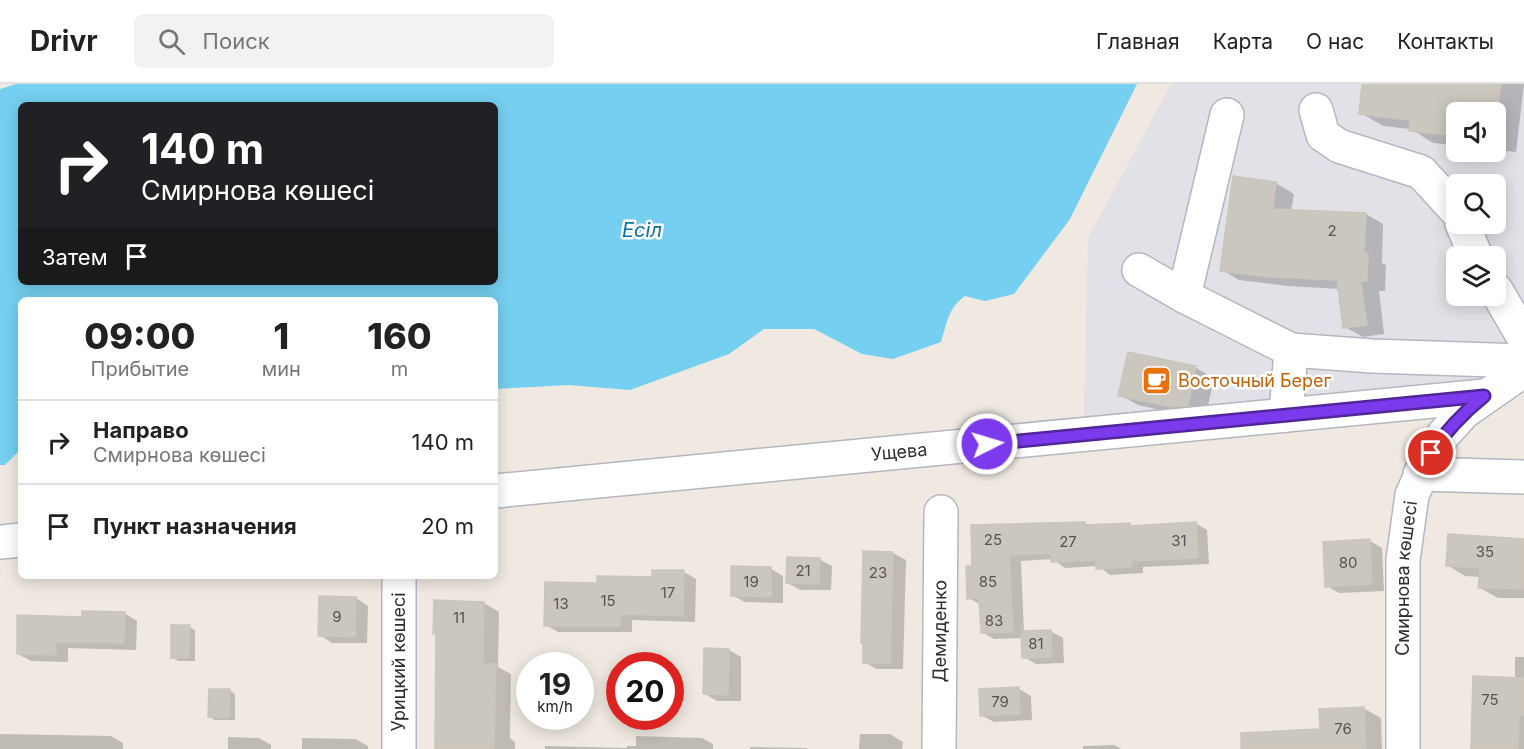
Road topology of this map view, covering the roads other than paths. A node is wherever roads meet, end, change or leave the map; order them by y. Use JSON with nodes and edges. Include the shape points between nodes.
{"nodes":[{"id":1,"x":1316,"y":110,"type":"dead end"},
{"id":2,"x":1227,"y":115,"type":"dead end"},
{"id":3,"x":1446,"y":199,"type":"edge"},
{"id":4,"x":1139,"y":270,"type":"dead end"},
{"id":5,"x":1184,"y":296,"type":"junction"},
{"id":6,"x":1505,"y":306,"type":"edge"},
{"id":7,"x":1524,"y":338,"type":"edge"},
{"id":8,"x":1291,"y":350,"type":"junction"},
{"id":9,"x":1524,"y":361,"type":"edge"},
{"id":10,"x":1524,"y":370,"type":"edge"},
{"id":11,"x":1484,"y":396,"type":"junction"},
{"id":12,"x":1286,"y":415,"type":"junction"},
{"id":13,"x":1420,"y":474,"type":"junction"},
{"id":14,"x":1524,"y":477,"type":"edge"},
{"id":15,"x":498,"y":491,"type":"edge"},
{"id":16,"x":941,"y":512,"type":"dead end"},
{"id":17,"x":18,"y":540,"type":"edge"},
{"id":18,"x":0,"y":542,"type":"edge"},
{"id":19,"x":399,"y":579,"type":"edge"},
{"id":20,"x":399,"y":749,"type":"edge"},
{"id":21,"x":939,"y":749,"type":"edge"},
{"id":22,"x":1404,"y":749,"type":"edge"}],
"edges":[{"from":1,"to":3,"type":"street","via":[[1323,135],[1339,146],[1421,172]]},
{"from":2,"to":5,"type":"street"},
{"from":4,"to":5,"type":"street"},
{"from":5,"to":8,"type":"street"},
{"from":6,"to":7,"type":"street"},
{"from":8,"to":9,"type":"street"},
{"from":8,"to":12,"type":"street"},
{"from":10,"to":11,"type":"street","name":"Смирнова көшесі"},
{"from":11,"to":12,"type":"street","name":"Ущева"},
{"from":11,"to":13,"type":"street","name":"Смирнова көшесі","via":[[1444,434]]},
{"from":12,"to":15,"type":"street","name":"Ущева"},
{"from":13,"to":14,"type":"street"},
{"from":13,"to":22,"type":"street","name":"Смирнова көшесі","via":[[1412,495],[1403,560]]},
{"from":16,"to":21,"type":"street","name":"Демиденко"},
{"from":17,"to":18,"type":"street"},
{"from":19,"to":20,"type":"street","name":"Урицкий көшесі"}]}
